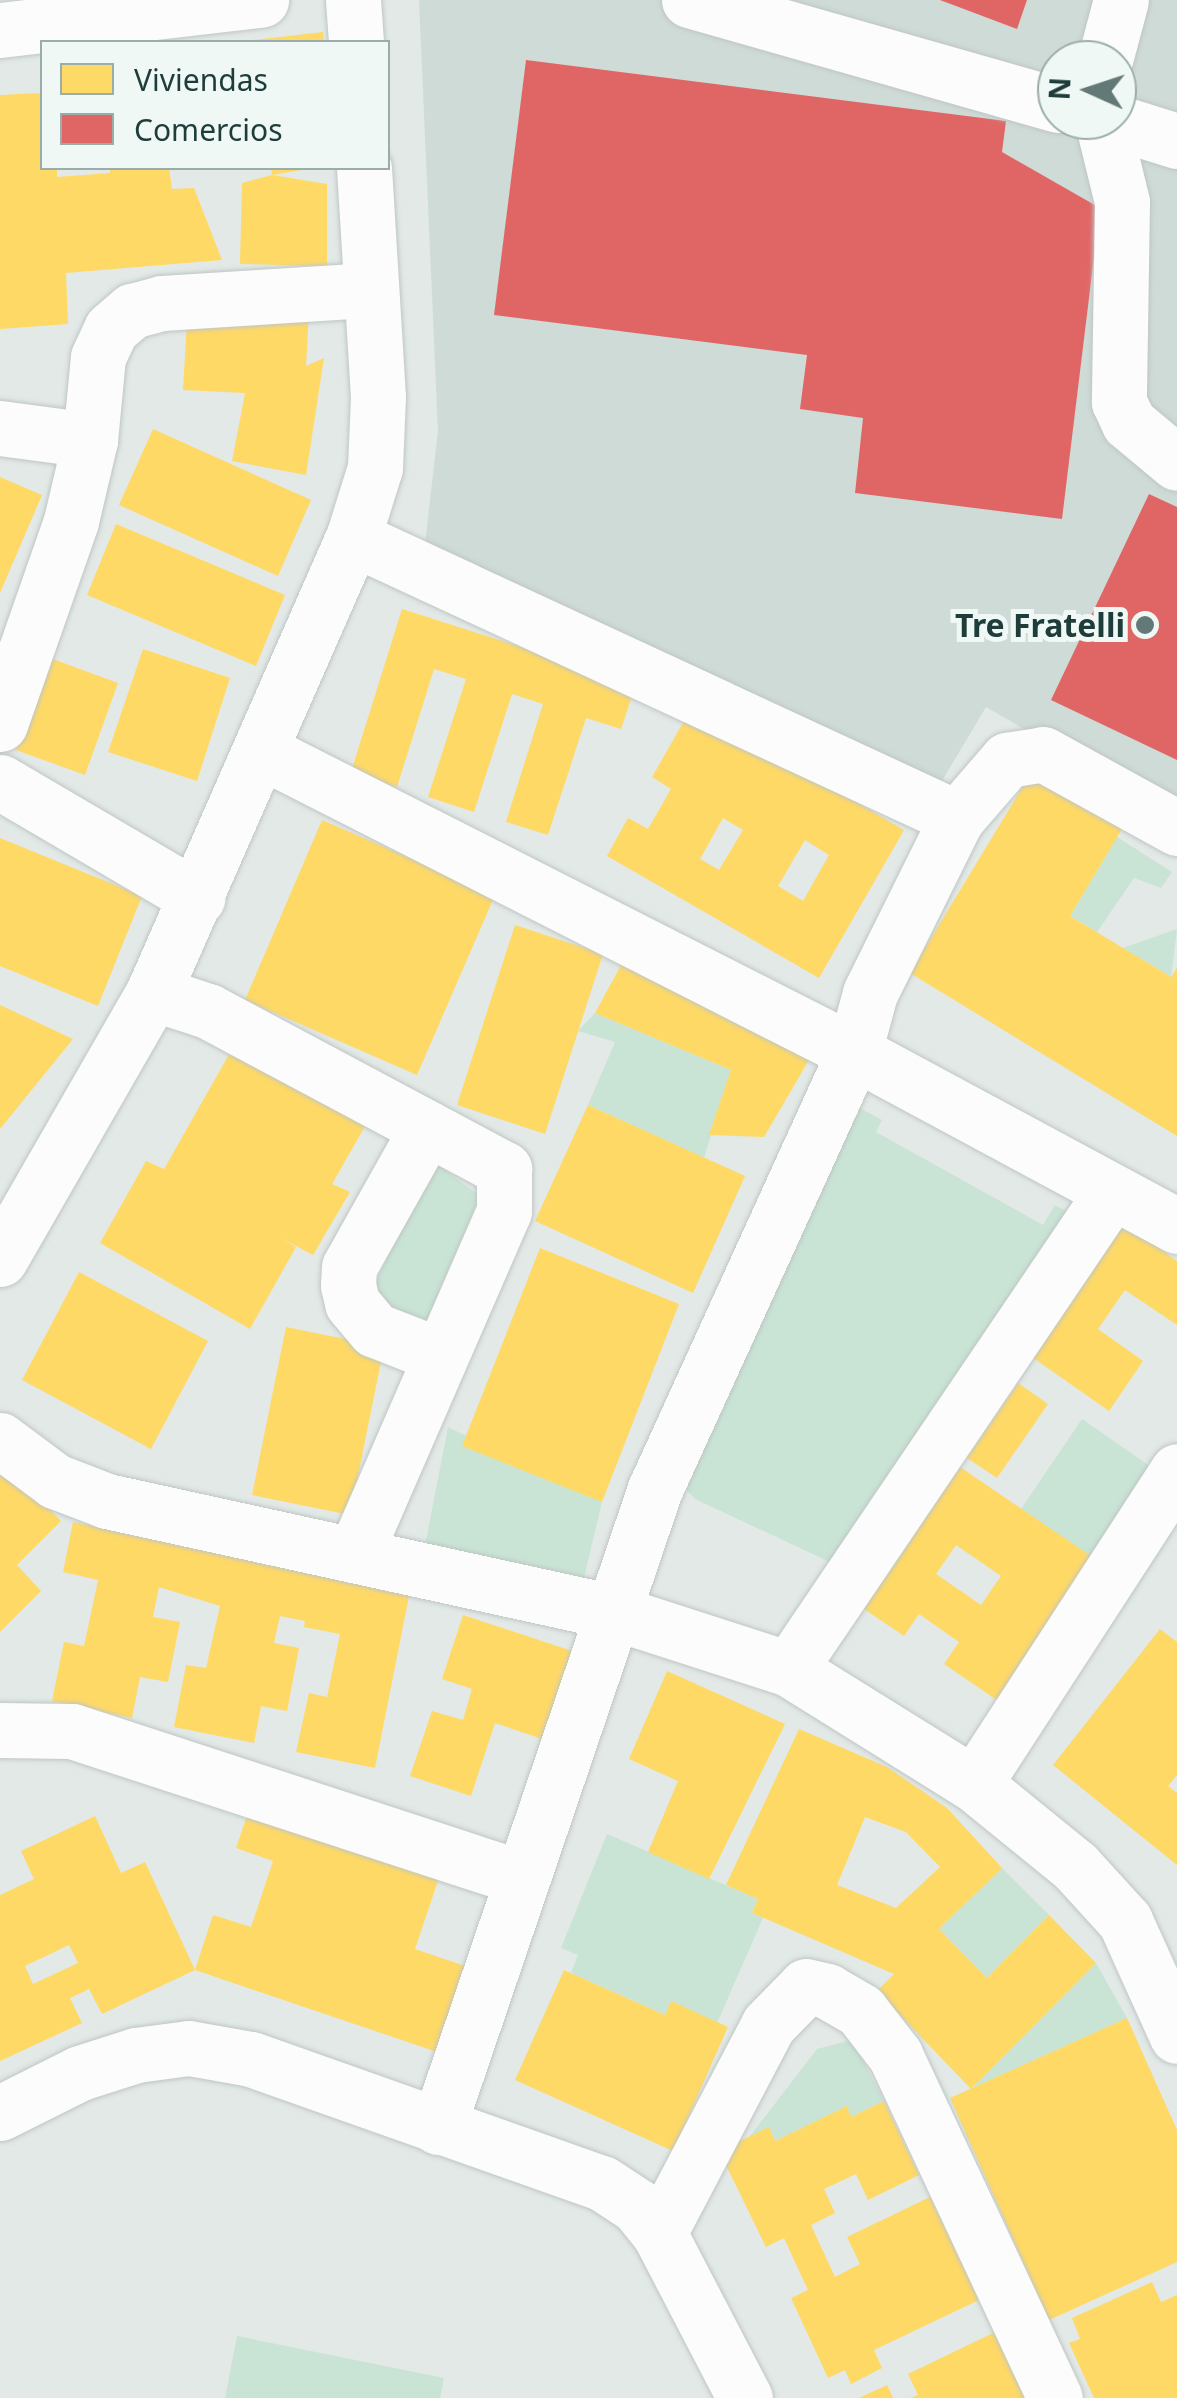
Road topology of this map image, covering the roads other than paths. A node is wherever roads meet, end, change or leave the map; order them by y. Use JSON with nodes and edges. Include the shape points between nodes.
{"nodes":[{"id":1,"x":261,"y":0,"type":"edge"},
{"id":2,"x":353,"y":0,"type":"edge"},
{"id":3,"x":690,"y":0,"type":"edge"},
{"id":4,"x":1121,"y":0,"type":"edge"},
{"id":5,"x":0,"y":30,"type":"edge"},
{"id":6,"x":356,"y":40,"type":"edge"},
{"id":7,"x":1110,"y":40,"type":"edge"},
{"id":8,"x":1037,"y":99,"type":"edge"},
{"id":9,"x":1137,"y":128,"type":"edge"},
{"id":10,"x":1107,"y":140,"type":"edge"},
{"id":11,"x":1177,"y":141,"type":"edge"},
{"id":12,"x":364,"y":170,"type":"edge"},
{"id":13,"x":371,"y":290,"type":"junction"},
{"id":14,"x":0,"y":428,"type":"edge"},
{"id":15,"x":90,"y":440,"type":"junction"},
{"id":16,"x":1177,"y":463,"type":"edge"},
{"id":17,"x":353,"y":538,"type":"junction"},
{"id":18,"x":0,"y":724,"type":"edge"},
{"id":19,"x":261,"y":750,"type":"junction"},
{"id":20,"x":0,"y":782,"type":"edge"},
{"id":21,"x":957,"y":818,"type":"junction"},
{"id":22,"x":1177,"y":828,"type":"edge"},
{"id":23,"x":198,"y":898,"type":"junction"},
{"id":24,"x":153,"y":993,"type":"junction"},
{"id":25,"x":854,"y":1052,"type":"junction"},
{"id":26,"x":428,"y":1128,"type":"junction"},
{"id":27,"x":1112,"y":1192,"type":"junction"},
{"id":28,"x":1177,"y":1226,"type":"edge"},
{"id":29,"x":0,"y":1259,"type":"edge"},
{"id":30,"x":440,"y":1355,"type":"junction"},
{"id":31,"x":0,"y":1440,"type":"edge"},
{"id":32,"x":1177,"y":1471,"type":"edge"},
{"id":33,"x":1160,"y":1532,"type":"edge"},
{"id":34,"x":355,"y":1553,"type":"junction"},
{"id":35,"x":613,"y":1612,"type":"junction"},
{"id":36,"x":788,"y":1669,"type":"junction"},
{"id":37,"x":0,"y":1730,"type":"edge"},
{"id":38,"x":974,"y":1784,"type":"junction"},
{"id":39,"x":522,"y":1878,"type":"junction"},
{"id":40,"x":1177,"y":2036,"type":"edge"},
{"id":41,"x":0,"y":2113,"type":"edge"},
{"id":42,"x":438,"y":2127,"type":"junction"},
{"id":43,"x":659,"y":2233,"type":"junction"},
{"id":44,"x":745,"y":2398,"type":"edge"},
{"id":45,"x":1055,"y":2398,"type":"edge"}],
"edges":[{"from":1,"to":5,"type":"street"},
{"from":2,"to":6,"type":"street"},
{"from":3,"to":8,"type":"street"},
{"from":4,"to":7,"type":"street"},
{"from":9,"to":11,"type":"street"},
{"from":10,"to":16,"type":"street","via":[[1122,202],[1119,402],[1129,423]]},
{"from":12,"to":13,"type":"street"},
{"from":13,"to":15,"type":"street","via":[[162,302],[132,311],[111,330],[98,357]]},
{"from":13,"to":17,"type":"street","via":[[375,468]]},
{"from":14,"to":15,"type":"street"},
{"from":15,"to":18,"type":"street","via":[[70,520]]},
{"from":17,"to":19,"type":"street"},
{"from":17,"to":21,"type":"street"},
{"from":19,"to":23,"type":"street"},
{"from":19,"to":25,"type":"street"},
{"from":20,"to":23,"type":"street"},
{"from":21,"to":22,"type":"street","via":[[1007,760],[1043,754]]},
{"from":21,"to":25,"type":"street","via":[[870,993]]},
{"from":23,"to":24,"type":"street"},
{"from":24,"to":26,"type":"street","via":[[208,1011]]},
{"from":24,"to":29,"type":"street"},
{"from":25,"to":27,"type":"street"},
{"from":25,"to":35,"type":"street","via":[[655,1489]]},
{"from":26,"to":30,"type":"street","via":[[495,1159],[509,1182],[504,1211]]},
{"from":26,"to":30,"type":"street","via":[[350,1267],[348,1285],[352,1303],[374,1330]]},
{"from":27,"to":28,"type":"street"},
{"from":27,"to":36,"type":"street"},
{"from":30,"to":34,"type":"street"},
{"from":31,"to":34,"type":"street","via":[[55,1480],[106,1501]]},
{"from":32,"to":33,"type":"street"},
{"from":33,"to":38,"type":"street"},
{"from":34,"to":35,"type":"street"},
{"from":35,"to":36,"type":"street"},
{"from":35,"to":39,"type":"street"},
{"from":36,"to":38,"type":"street"},
{"from":37,"to":39,"type":"street","via":[[72,1731]]},
{"from":38,"to":40,"type":"street","via":[[1075,1866],[1126,1921]]},
{"from":39,"to":42,"type":"street"},
{"from":41,"to":42,"type":"street","via":[[80,2073],[136,2055],[189,2048],[251,2059]]},
{"from":42,"to":43,"type":"street","via":[[602,2183],[637,2206]]},
{"from":43,"to":44,"type":"street"},
{"from":43,"to":45,"type":"street","via":[[768,2025],[806,1986],[827,1991],[861,2011],[895,2055]]}]}
